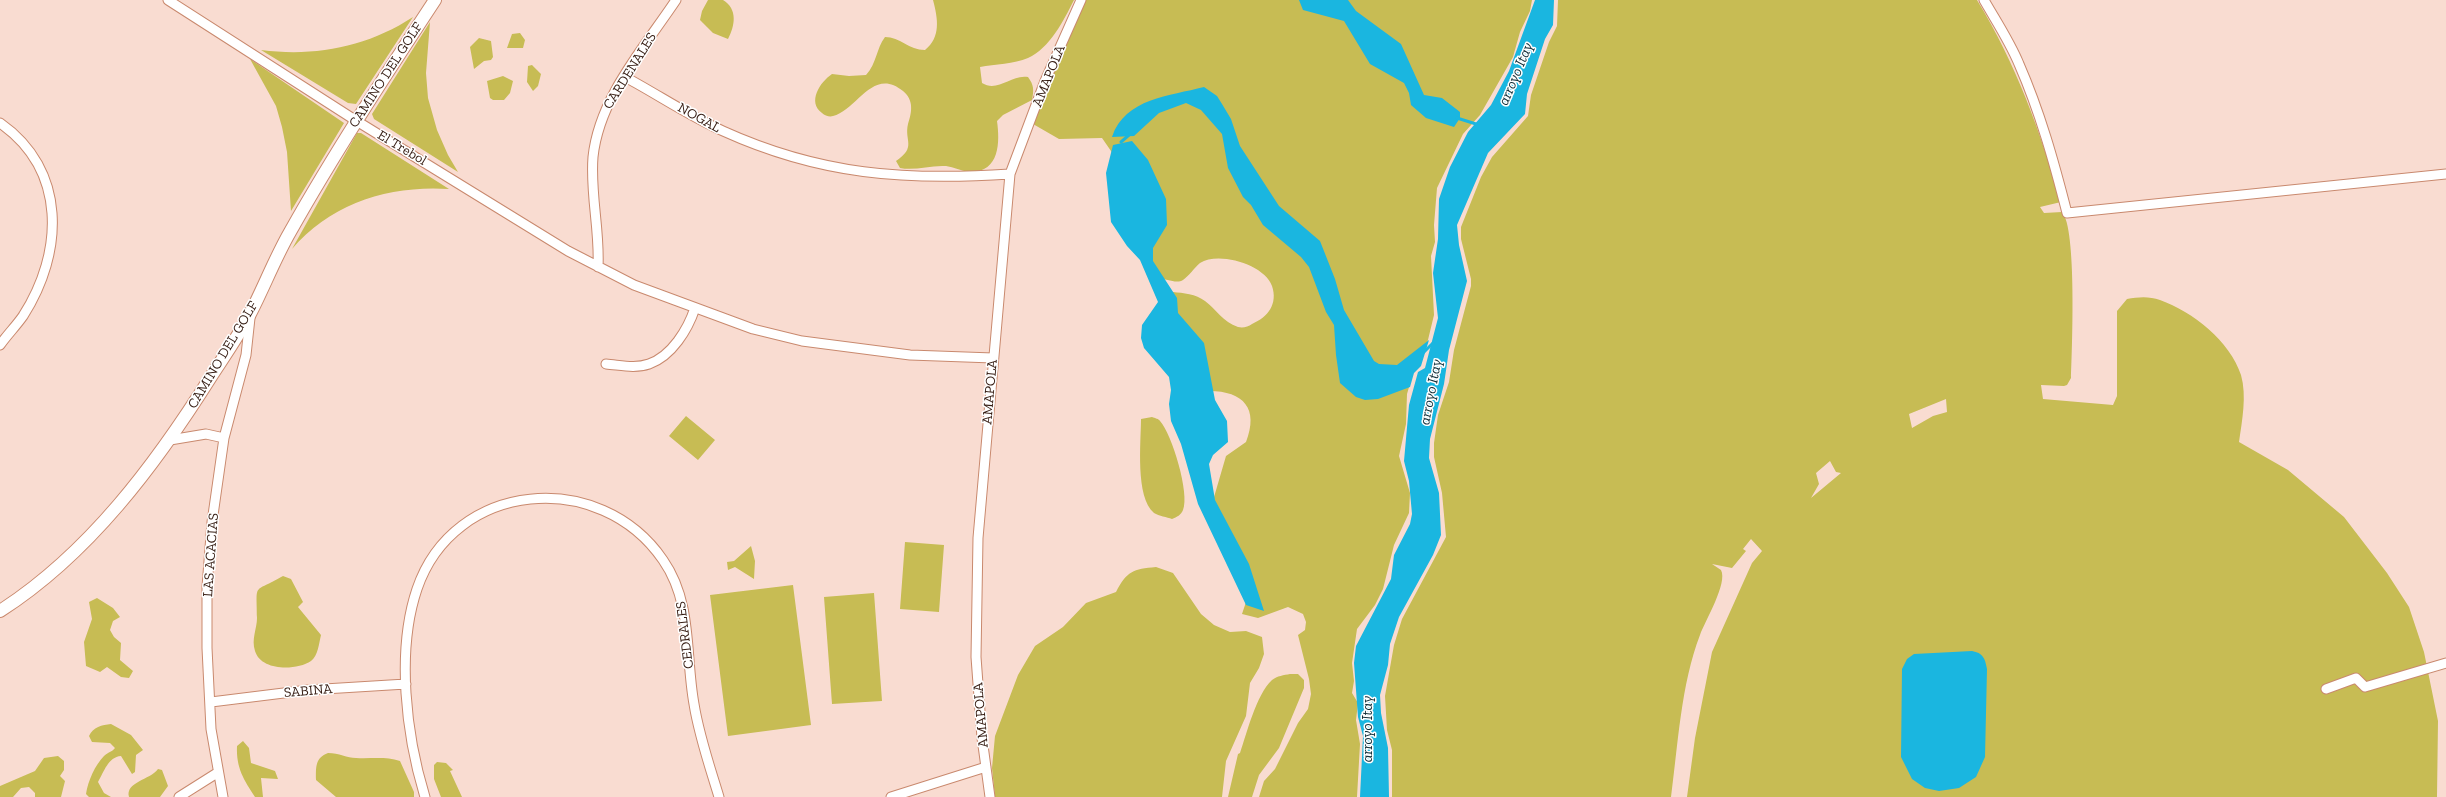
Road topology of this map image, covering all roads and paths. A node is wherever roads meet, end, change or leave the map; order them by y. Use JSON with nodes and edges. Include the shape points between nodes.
{"nodes":[{"id":1,"x":168,"y":0,"type":"edge"},
{"id":2,"x":435,"y":0,"type":"edge"},
{"id":3,"x":676,"y":0,"type":"edge"},
{"id":4,"x":1081,"y":0,"type":"edge"},
{"id":5,"x":1984,"y":0,"type":"edge"},
{"id":6,"x":625,"y":76,"type":"junction"},
{"id":7,"x":355,"y":120,"type":"junction"},
{"id":8,"x":0,"y":123,"type":"edge"},
{"id":9,"x":1010,"y":174,"type":"junction"},
{"id":10,"x":2446,"y":174,"type":"edge"},
{"id":11,"x":598,"y":267,"type":"junction"},
{"id":12,"x":695,"y":308,"type":"junction"},
{"id":13,"x":250,"y":315,"type":"junction"},
{"id":14,"x":0,"y":345,"type":"edge"},
{"id":15,"x":992,"y":358,"type":"junction"},
{"id":16,"x":606,"y":364,"type":"dead end"},
{"id":17,"x":224,"y":438,"type":"junction"},
{"id":18,"x":170,"y":440,"type":"junction"},
{"id":19,"x":0,"y":611,"type":"edge"},
{"id":20,"x":2446,"y":663,"type":"edge"},
{"id":21,"x":406,"y":684,"type":"junction"},
{"id":22,"x":2326,"y":689,"type":"dead end"},
{"id":23,"x":211,"y":702,"type":"junction"},
{"id":24,"x":986,"y":767,"type":"junction"},
{"id":25,"x":217,"y":773,"type":"junction"},
{"id":26,"x":179,"y":797,"type":"edge"},
{"id":27,"x":223,"y":797,"type":"edge"},
{"id":28,"x":425,"y":797,"type":"edge"},
{"id":29,"x":719,"y":797,"type":"edge"},
{"id":30,"x":891,"y":797,"type":"edge"},
{"id":31,"x":990,"y":797,"type":"edge"}],
"edges":[{"from":1,"to":7,"type":"street","name":"El Trebol"},
{"from":2,"to":7,"type":"street","name":"CAMINO DEL GOLF"},
{"from":3,"to":6,"type":"street","name":"CARDENALES"},
{"from":4,"to":9,"type":"street","name":"AMAPOLA","via":[[1045,81]]},
{"from":5,"to":10,"type":"street","via":[[2019,64],[2034,101],[2050,145],[2068,212]]},
{"from":6,"to":9,"type":"street","name":"NOGAL","via":[[721,130],[777,153],[837,169],[933,177]]},
{"from":6,"to":11,"type":"street","name":"CARDENALES","via":[[608,102],[598,131],[593,157],[592,199],[597,226]]},
{"from":7,"to":11,"type":"street","name":"El Trebol"},
{"from":7,"to":13,"type":"street","name":"CAMINO DEL GOLF","via":[[289,234]]},
{"from":8,"to":14,"type":"street","via":[[24,145],[39,165],[50,192],[54,226],[51,252],[40,281],[23,315]]},
{"from":9,"to":15,"type":"street","name":"AMAPOLA"},
{"from":11,"to":12,"type":"street","name":"El Trebol","via":[[634,285]]},
{"from":12,"to":15,"type":"street","name":"El Trebol","via":[[753,329],[802,341],[910,354]]},
{"from":12,"to":16,"type":"street","via":[[686,330],[661,357],[649,364],[633,367]]},
{"from":13,"to":17,"type":"street","name":"LAS ACACIAS","via":[[246,355]]},
{"from":13,"to":18,"type":"street","name":"CAMINO DEL GOLF"},
{"from":15,"to":24,"type":"street","name":"AMAPOLA","via":[[978,538],[976,649],[978,698]]},
{"from":17,"to":18,"type":"street","via":[[206,434]]},
{"from":17,"to":23,"type":"street","name":"LAS ACACIAS","via":[[212,522],[207,587],[207,648]]},
{"from":18,"to":19,"type":"street","name":"CAMINO DEL GOLF","via":[[105,520],[82,544],[49,574]]},
{"from":20,"to":22,"type":"street","via":[[2365,687],[2356,678]]},
{"from":21,"to":23,"type":"street","name":"SABINA","via":[[308,690]]},
{"from":21,"to":28,"type":"street","name":"CEDRALES","via":[[411,736]]},
{"from":21,"to":29,"type":"street","name":"CEDRALES","via":[[410,613],[417,588],[430,561],[442,544],[470,520],[504,503],[530,498],[558,498],[596,507],[633,526],[645,537],[665,562],[676,584],[685,613],[693,704]]},
{"from":23,"to":25,"type":"street","name":"LAS ACACIAS","via":[[211,729]]},
{"from":24,"to":30,"type":"street"},
{"from":24,"to":31,"type":"street","name":"AMAPOLA"},
{"from":25,"to":26,"type":"street"},
{"from":25,"to":27,"type":"street","name":"LAS ACACIAS"}]}
